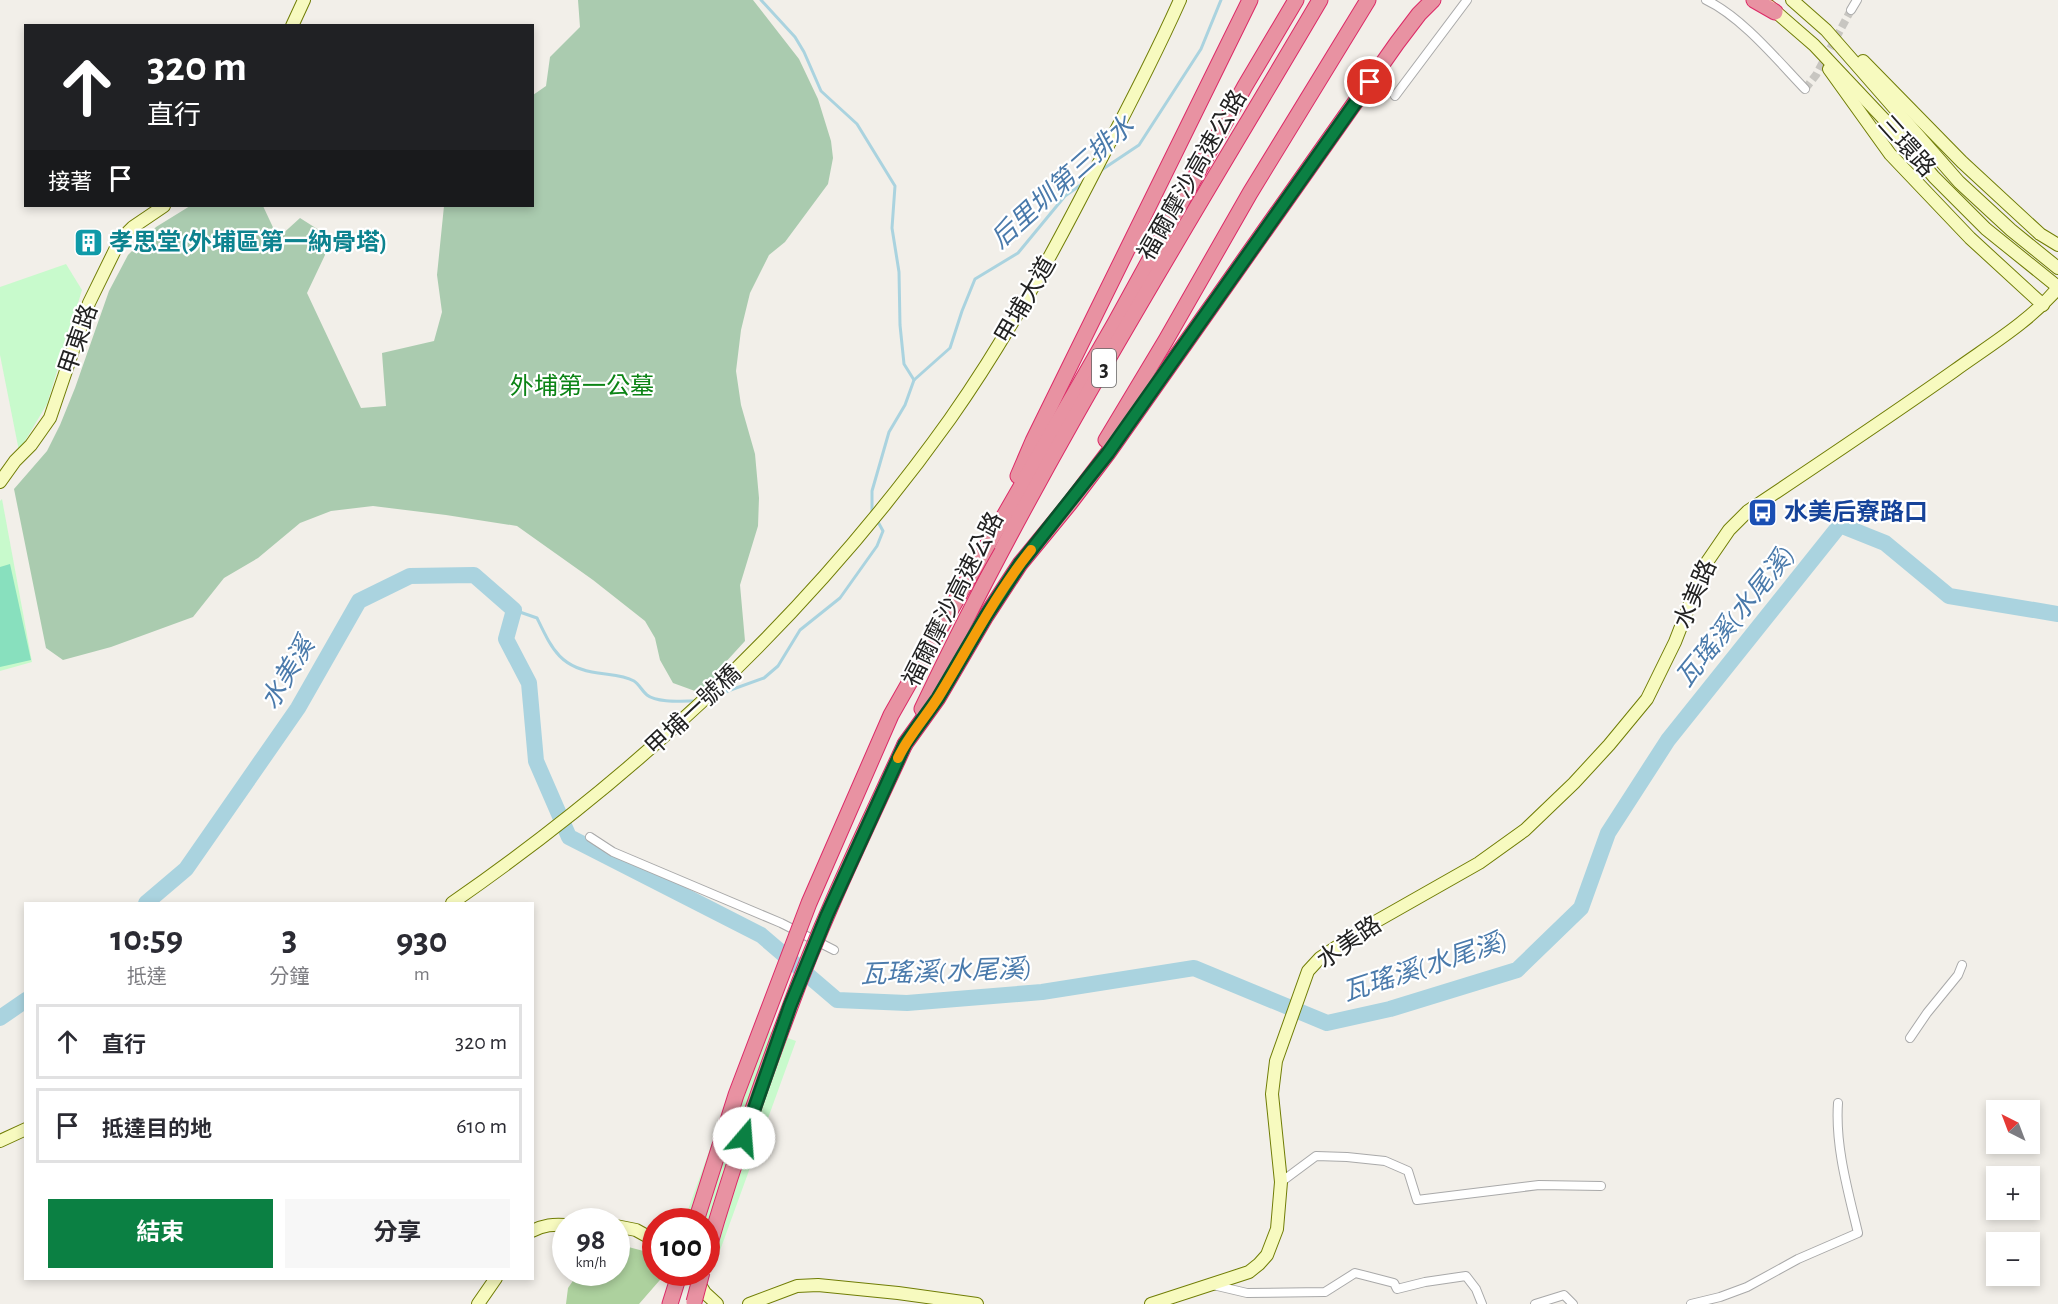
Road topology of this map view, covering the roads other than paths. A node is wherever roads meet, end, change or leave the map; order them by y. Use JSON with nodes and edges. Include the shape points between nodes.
{"nodes":[{"id":1,"x":304,"y":0,"type":"edge"},
{"id":2,"x":1180,"y":0,"type":"edge"},
{"id":3,"x":1241,"y":0,"type":"edge"},
{"id":4,"x":1250,"y":0,"type":"edge"},
{"id":5,"x":1296,"y":0,"type":"edge"},
{"id":6,"x":1320,"y":0,"type":"edge"},
{"id":7,"x":1368,"y":0,"type":"edge"},
{"id":8,"x":1433,"y":0,"type":"edge"},
{"id":9,"x":1467,"y":0,"type":"edge"},
{"id":10,"x":1706,"y":0,"type":"edge"},
{"id":11,"x":1754,"y":0,"type":"edge"},
{"id":12,"x":1761,"y":0,"type":"edge"},
{"id":13,"x":1792,"y":0,"type":"edge"},
{"id":14,"x":1857,"y":0,"type":"edge"},
{"id":15,"x":1851,"y":10,"type":"tunnel mouth"},
{"id":16,"x":1775,"y":12,"type":"junction"},
{"id":17,"x":293,"y":24,"type":"edge"},
{"id":18,"x":1826,"y":30,"type":"junction"},
{"id":19,"x":1814,"y":45,"type":"junction"},
{"id":20,"x":1211,"y":76,"type":"junction"},
{"id":21,"x":1805,"y":89,"type":"dead end"},
{"id":22,"x":1395,"y":96,"type":"dead end"},
{"id":23,"x":163,"y":207,"type":"edge"},
{"id":24,"x":2058,"y":245,"type":"edge"},
{"id":25,"x":2055,"y":266,"type":"edge"},
{"id":26,"x":2058,"y":288,"type":"edge"},
{"id":27,"x":2043,"y":305,"type":"junction"},
{"id":28,"x":0,"y":482,"type":"edge"},
{"id":29,"x":1070,"y":503,"type":"junction"},
{"id":30,"x":988,"y":544,"type":"junction"},
{"id":31,"x":827,"y":573,"type":"joint"},
{"id":32,"x":905,"y":744,"type":"junction"},
{"id":33,"x":590,"y":837,"type":"dead end"},
{"id":34,"x":453,"y":902,"type":"edge"},
{"id":35,"x":834,"y":950,"type":"dead end"},
{"id":36,"x":1962,"y":966,"type":"dead end"},
{"id":37,"x":1910,"y":1038,"type":"dead end"},
{"id":38,"x":1838,"y":1103,"type":"dead end"},
{"id":39,"x":24,"y":1130,"type":"edge"},
{"id":40,"x":0,"y":1142,"type":"edge"},
{"id":41,"x":1281,"y":1182,"type":"junction"},
{"id":42,"x":1601,"y":1186,"type":"dead end"},
{"id":43,"x":700,"y":1208,"type":"edge"},
{"id":44,"x":720,"y":1214,"type":"edge"},
{"id":45,"x":552,"y":1224,"type":"edge"},
{"id":46,"x":534,"y":1230,"type":"edge"},
{"id":47,"x":495,"y":1280,"type":"edge"},
{"id":48,"x":1213,"y":1285,"type":"junction"},
{"id":49,"x":698,"y":1286,"type":"edge"},
{"id":50,"x":701,"y":1286,"type":"edge"},
{"id":51,"x":694,"y":1303,"type":"edge"},
{"id":52,"x":478,"y":1304,"type":"edge"},
{"id":53,"x":717,"y":1304,"type":"edge"},
{"id":54,"x":749,"y":1304,"type":"edge"},
{"id":55,"x":978,"y":1304,"type":"edge"},
{"id":56,"x":1150,"y":1304,"type":"edge"},
{"id":57,"x":1482,"y":1304,"type":"edge"},
{"id":58,"x":1535,"y":1304,"type":"edge"},
{"id":59,"x":1573,"y":1304,"type":"edge"},
{"id":60,"x":1690,"y":1304,"type":"edge"}],
"edges":[{"from":1,"to":17,"type":"street"},
{"from":2,"to":31,"type":"street","name":"甲埔大道","via":[[1149,68],[1031,293],[931,445]]},
{"from":3,"to":20,"type":"highway"},
{"from":4,"to":20,"type":"highway"},
{"from":5,"to":30,"type":"highway","name":"福爾摩沙高速公路","number":"3"},
{"from":6,"to":32,"type":"highway","name":"福爾摩沙高速公路","number":"3","via":[[1026,506],[957,634]]},
{"from":7,"to":29,"type":"highway","via":[[1250,193]]},
{"from":8,"to":29,"type":"highway","via":[[1402,36]]},
{"from":9,"to":22,"type":"street"},
{"from":10,"to":21,"type":"street","via":[[1749,32]]},
{"from":11,"to":16,"type":"highway"},
{"from":12,"to":16,"type":"street","name":"三環路"},
{"from":13,"to":18,"type":"street","name":"三環路"},
{"from":14,"to":15,"type":"street"},
{"from":16,"to":19,"type":"street","name":"三環路"},
{"from":18,"to":24,"type":"street","via":[[1858,56],[1996,194]]},
{"from":18,"to":25,"type":"street","name":"三環路","via":[[1959,182]]},
{"from":19,"to":26,"type":"street","name":"三環路","via":[[1986,229]]},
{"from":19,"to":27,"type":"street","via":[[1890,154],[1970,238]]},
{"from":20,"to":30,"type":"highway","via":[[1033,441]]},
{"from":23,"to":28,"type":"street","name":"甲東路","via":[[133,227],[115,250],[89,303],[50,418]]},
{"from":26,"to":27,"type":"street","name":"水美路"},
{"from":27,"to":41,"type":"street","name":"水美路","via":[[1908,403],[1748,511],[1729,530],[1705,565],[1675,642],[1647,699],[1574,783],[1525,830],[1479,863],[1368,926],[1308,970],[1276,1060],[1272,1094]]},
{"from":29,"to":32,"type":"highway","via":[[1020,564],[938,698]]},
{"from":30,"to":43,"type":"highway","name":"福爾摩沙高速公路","number":"3","bridge":true,"via":[[891,715],[814,892],[736,1095]]},
{"from":31,"to":34,"type":"street","name":"甲埔一號橋","via":[[741,667],[639,760],[548,834]]},
{"from":32,"to":44,"type":"highway","name":"福爾摩沙高速公路","number":"3","bridge":true,"via":[[790,1006]]},
{"from":33,"to":35,"type":"street","via":[[613,852],[781,923]]},
{"from":36,"to":37,"type":"street"},
{"from":38,"to":60,"type":"street","via":[[1841,1151],[1858,1233],[1747,1287]]},
{"from":39,"to":40,"type":"street"},
{"from":41,"to":42,"type":"street","via":[[1316,1156],[1385,1161],[1408,1171],[1417,1200],[1539,1185]]},
{"from":41,"to":48,"type":"street","via":[[1277,1229],[1267,1256],[1249,1272]]},
{"from":45,"to":46,"type":"street"},
{"from":47,"to":52,"type":"street"},
{"from":48,"to":56,"type":"street"},
{"from":48,"to":57,"type":"street","via":[[1247,1293],[1325,1292],[1355,1273],[1394,1283],[1397,1289],[1466,1276]]},
{"from":49,"to":51,"type":"highway","bridge":true},
{"from":50,"to":53,"type":"street"},
{"from":54,"to":55,"type":"street","via":[[797,1286],[818,1285]]},
{"from":58,"to":59,"type":"street","via":[[1564,1295]]}]}
